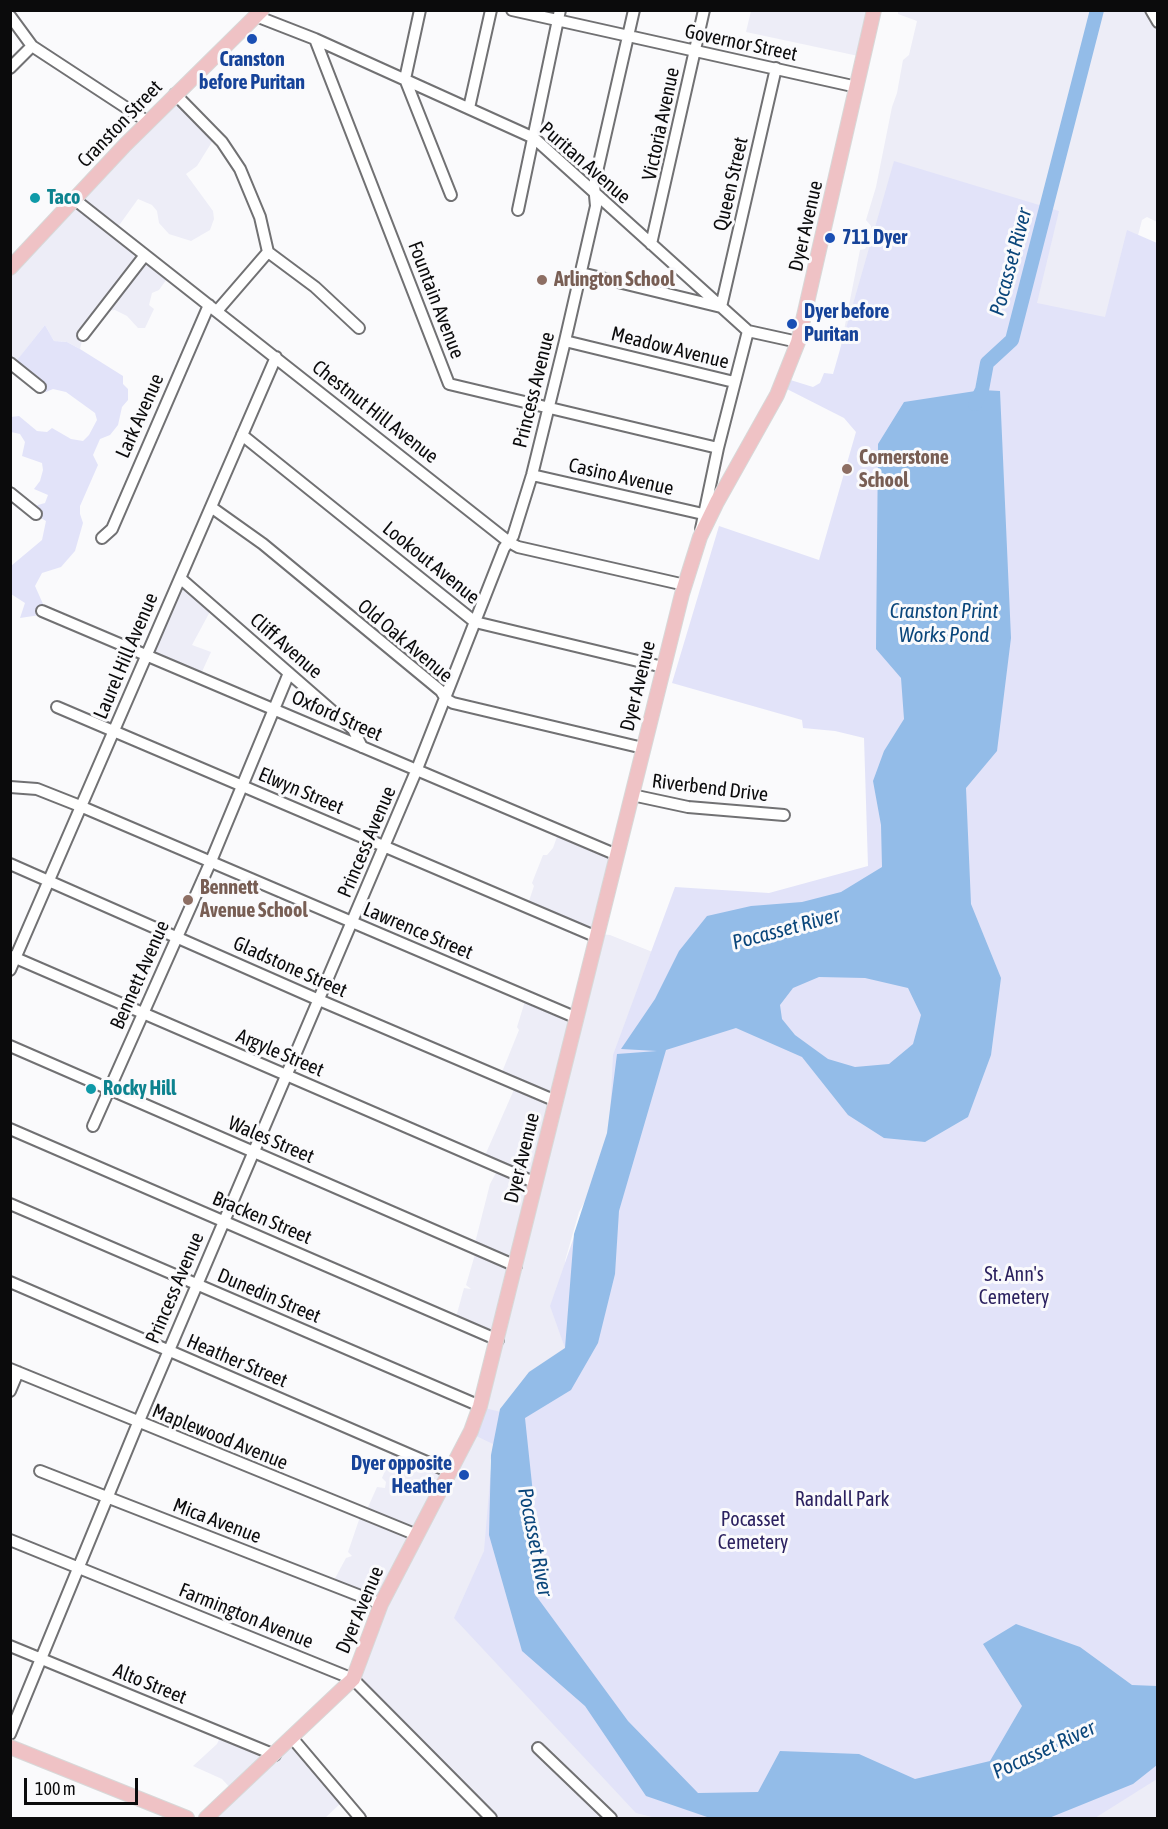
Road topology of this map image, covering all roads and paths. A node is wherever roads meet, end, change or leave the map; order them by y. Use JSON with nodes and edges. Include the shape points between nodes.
{"nodes":[{"id":1,"x":420,"y":10,"type":"edge"},
{"id":2,"x":491,"y":10,"type":"edge"},
{"id":3,"x":512,"y":10,"type":"edge"},
{"id":4,"x":634,"y":10,"type":"edge"},
{"id":5,"x":704,"y":10,"type":"edge"},
{"id":6,"x":874,"y":10,"type":"edge"},
{"id":7,"x":1151,"y":10,"type":"edge"},
{"id":8,"x":259,"y":13,"type":"edge"},
{"id":9,"x":559,"y":15,"type":"edge"},
{"id":10,"x":10,"y":16,"type":"edge"},
{"id":11,"x":1158,"y":21,"type":"edge"},
{"id":12,"x":629,"y":36,"type":"junction"},
{"id":13,"x":315,"y":39,"type":"junction"},
{"id":14,"x":32,"y":46,"type":"junction"},
{"id":15,"x":695,"y":51,"type":"junction"},
{"id":16,"x":10,"y":68,"type":"edge"},
{"id":17,"x":776,"y":68,"type":"junction"},
{"id":18,"x":405,"y":79,"type":"junction"},
{"id":19,"x":857,"y":87,"type":"junction"},
{"id":20,"x":175,"y":94,"type":"junction"},
{"id":21,"x":469,"y":108,"type":"junction"},
{"id":22,"x":147,"y":122,"type":"junction"},
{"id":23,"x":534,"y":138,"type":"junction"},
{"id":24,"x":451,"y":195,"type":"dead end"},
{"id":25,"x":595,"y":195,"type":"junction"},
{"id":26,"x":74,"y":199,"type":"junction"},
{"id":27,"x":518,"y":210,"type":"dead end"},
{"id":28,"x":651,"y":244,"type":"junction"},
{"id":29,"x":268,"y":252,"type":"junction"},
{"id":30,"x":144,"y":255,"type":"junction"},
{"id":31,"x":10,"y":268,"type":"edge"},
{"id":32,"x":581,"y":273,"type":"junction"},
{"id":33,"x":721,"y":307,"type":"junction"},
{"id":34,"x":213,"y":308,"type":"junction"},
{"id":35,"x":358,"y":328,"type":"dead end"},
{"id":36,"x":747,"y":331,"type":"junction"},
{"id":37,"x":83,"y":335,"type":"dead end"},
{"id":38,"x":565,"y":341,"type":"junction"},
{"id":39,"x":798,"y":342,"type":"junction"},
{"id":40,"x":276,"y":357,"type":"junction"},
{"id":41,"x":10,"y":363,"type":"edge"},
{"id":42,"x":734,"y":382,"type":"junction"},
{"id":43,"x":40,"y":387,"type":"dead end"},
{"id":44,"x":548,"y":409,"type":"junction"},
{"id":45,"x":242,"y":435,"type":"junction"},
{"id":46,"x":718,"y":448,"type":"junction"},
{"id":47,"x":532,"y":475,"type":"junction"},
{"id":48,"x":10,"y":493,"type":"edge"},
{"id":49,"x":211,"y":507,"type":"junction"},
{"id":50,"x":36,"y":514,"type":"dead end"},
{"id":51,"x":703,"y":514,"type":"junction"},
{"id":52,"x":700,"y":537,"type":"junction"},
{"id":53,"x":102,"y":538,"type":"dead end"},
{"id":54,"x":508,"y":542,"type":"junction"},
{"id":55,"x":180,"y":578,"type":"junction"},
{"id":56,"x":685,"y":585,"type":"junction"},
{"id":57,"x":42,"y":611,"type":"dead end"},
{"id":58,"x":475,"y":622,"type":"junction"},
{"id":59,"x":146,"y":655,"type":"junction"},
{"id":60,"x":663,"y":667,"type":"junction"},
{"id":61,"x":289,"y":673,"type":"junction"},
{"id":62,"x":446,"y":699,"type":"junction"},
{"id":63,"x":57,"y":707,"type":"dead end"},
{"id":64,"x":275,"y":708,"type":"junction"},
{"id":65,"x":114,"y":731,"type":"junction"},
{"id":66,"x":362,"y":747,"type":"junction"},
{"id":67,"x":642,"y":748,"type":"junction"},
{"id":68,"x":417,"y":769,"type":"junction"},
{"id":69,"x":242,"y":786,"type":"junction"},
{"id":70,"x":10,"y":787,"type":"edge"},
{"id":71,"x":632,"y":795,"type":"junction"},
{"id":72,"x":80,"y":806,"type":"junction"},
{"id":73,"x":784,"y":815,"type":"dead end"},
{"id":74,"x":384,"y":846,"type":"junction"},
{"id":75,"x":617,"y":855,"type":"junction"},
{"id":76,"x":210,"y":861,"type":"junction"},
{"id":77,"x":10,"y":864,"type":"edge"},
{"id":78,"x":49,"y":882,"type":"junction"},
{"id":79,"x":353,"y":922,"type":"junction"},
{"id":80,"x":177,"y":937,"type":"junction"},
{"id":81,"x":597,"y":937,"type":"junction"},
{"id":82,"x":13,"y":957,"type":"edge"},
{"id":83,"x":10,"y":970,"type":"edge"},
{"id":84,"x":319,"y":1000,"type":"junction"},
{"id":85,"x":144,"y":1013,"type":"junction"},
{"id":86,"x":577,"y":1018,"type":"junction"},
{"id":87,"x":10,"y":1046,"type":"edge"},
{"id":88,"x":286,"y":1075,"type":"junction"},
{"id":89,"x":108,"y":1089,"type":"junction"},
{"id":90,"x":556,"y":1101,"type":"junction"},
{"id":91,"x":93,"y":1126,"type":"dead end"},
{"id":92,"x":10,"y":1129,"type":"edge"},
{"id":93,"x":253,"y":1152,"type":"junction"},
{"id":94,"x":536,"y":1183,"type":"junction"},
{"id":95,"x":10,"y":1204,"type":"edge"},
{"id":96,"x":224,"y":1221,"type":"junction"},
{"id":97,"x":516,"y":1266,"type":"junction"},
{"id":98,"x":10,"y":1282,"type":"edge"},
{"id":99,"x":197,"y":1284,"type":"junction"},
{"id":100,"x":498,"y":1340,"type":"junction"},
{"id":101,"x":169,"y":1351,"type":"junction"},
{"id":102,"x":14,"y":1371,"type":"edge"},
{"id":103,"x":10,"y":1391,"type":"edge"},
{"id":104,"x":480,"y":1406,"type":"junction"},
{"id":105,"x":138,"y":1423,"type":"junction"},
{"id":106,"x":40,"y":1471,"type":"dead end"},
{"id":107,"x":450,"y":1472,"type":"junction"},
{"id":108,"x":107,"y":1497,"type":"junction"},
{"id":109,"x":417,"y":1535,"type":"junction"},
{"id":110,"x":10,"y":1540,"type":"edge"},
{"id":111,"x":78,"y":1567,"type":"junction"},
{"id":112,"x":381,"y":1604,"type":"junction"},
{"id":113,"x":10,"y":1646,"type":"edge"},
{"id":114,"x":41,"y":1659,"type":"junction"},
{"id":115,"x":353,"y":1679,"type":"junction"},
{"id":116,"x":10,"y":1734,"type":"edge"},
{"id":117,"x":289,"y":1742,"type":"junction"},
{"id":118,"x":10,"y":1747,"type":"edge"},
{"id":119,"x":538,"y":1748,"type":"dead end"},
{"id":120,"x":275,"y":1755,"type":"junction"},
{"id":121,"x":187,"y":1818,"type":"edge"},
{"id":122,"x":206,"y":1818,"type":"edge"},
{"id":123,"x":360,"y":1818,"type":"edge"},
{"id":124,"x":491,"y":1818,"type":"edge"},
{"id":125,"x":610,"y":1818,"type":"edge"}],
"edges":[{"from":1,"to":18,"type":"street"},
{"from":2,"to":21,"type":"street"},
{"from":3,"to":9,"type":"street","name":"Governor Street"},
{"from":4,"to":12,"type":"street","name":"Princess Avenue"},
{"from":5,"to":15,"type":"street","name":"Victoria Avenue"},
{"from":6,"to":19,"type":"main road","name":"Dyer Avenue"},
{"from":7,"to":11,"type":"street"},
{"from":8,"to":13,"type":"street","name":"Puritan Avenue"},
{"from":8,"to":20,"type":"main road","name":"Cranston Street"},
{"from":9,"to":12,"type":"street","name":"Governor Street"},
{"from":9,"to":23,"type":"street"},
{"from":10,"to":14,"type":"street"},
{"from":12,"to":15,"type":"street","name":"Governor Street"},
{"from":12,"to":25,"type":"street","name":"Princess Avenue","via":[[594,185]]},
{"from":13,"to":18,"type":"street","name":"Puritan Avenue"},
{"from":13,"to":44,"type":"street","name":"Fountain Avenue","via":[[449,384]]},
{"from":14,"to":16,"type":"street"},
{"from":14,"to":22,"type":"street"},
{"from":15,"to":17,"type":"street","name":"Governor Street"},
{"from":15,"to":28,"type":"street","name":"Victoria Avenue"},
{"from":17,"to":19,"type":"street","name":"Governor Street"},
{"from":17,"to":33,"type":"street","name":"Queen Street"},
{"from":18,"to":21,"type":"street","name":"Puritan Avenue"},
{"from":18,"to":24,"type":"street"},
{"from":19,"to":39,"type":"main road","name":"Dyer Avenue"},
{"from":20,"to":22,"type":"main road","name":"Cranston Street"},
{"from":20,"to":29,"type":"street","via":[[222,142],[240,169],[260,217]]},
{"from":21,"to":23,"type":"street","name":"Puritan Avenue"},
{"from":22,"to":26,"type":"main road","name":"Cranston Street"},
{"from":23,"to":25,"type":"street","name":"Puritan Avenue"},
{"from":23,"to":27,"type":"street"},
{"from":25,"to":28,"type":"street","name":"Puritan Avenue"},
{"from":25,"to":32,"type":"street","name":"Princess Avenue"},
{"from":26,"to":30,"type":"street","name":"Chestnut Hill Avenue"},
{"from":26,"to":31,"type":"main road","name":"Cranston Street"},
{"from":28,"to":33,"type":"street","name":"Puritan Avenue"},
{"from":29,"to":34,"type":"street","name":"Lark Avenue"},
{"from":29,"to":35,"type":"street","via":[[315,287]]},
{"from":30,"to":34,"type":"street","name":"Chestnut Hill Avenue"},
{"from":30,"to":37,"type":"street"},
{"from":32,"to":33,"type":"street"},
{"from":32,"to":38,"type":"street","name":"Princess Avenue"},
{"from":33,"to":36,"type":"street","name":"Puritan Avenue"},
{"from":34,"to":40,"type":"street","name":"Chestnut Hill Avenue"},
{"from":34,"to":53,"type":"street","name":"Lark Avenue","via":[[112,529]]},
{"from":36,"to":39,"type":"street"},
{"from":36,"to":42,"type":"street"},
{"from":38,"to":42,"type":"street","name":"Meadow Avenue"},
{"from":38,"to":44,"type":"street","name":"Princess Avenue"},
{"from":39,"to":52,"type":"main road","name":"Dyer Avenue","via":[[777,395]]},
{"from":40,"to":45,"type":"street","name":"Laurel Hill Avenue"},
{"from":40,"to":54,"type":"street","name":"Chestnut Hill Avenue"},
{"from":41,"to":43,"type":"street"},
{"from":42,"to":46,"type":"street","name":"Meadow Avenue"},
{"from":44,"to":46,"type":"street","name":"Fountain Avenue"},
{"from":44,"to":47,"type":"street","name":"Princess Avenue"},
{"from":45,"to":49,"type":"street","name":"Laurel Hill Avenue"},
{"from":45,"to":58,"type":"street","name":"Lookout Avenue"},
{"from":46,"to":51,"type":"street","name":"Dyer Avenue"},
{"from":47,"to":51,"type":"street","name":"Casino Avenue"},
{"from":47,"to":54,"type":"street","name":"Princess Avenue"},
{"from":48,"to":50,"type":"street"},
{"from":49,"to":55,"type":"street","name":"Laurel Hill Avenue"},
{"from":49,"to":62,"type":"street","name":"Old Oak Avenue","via":[[263,544]]},
{"from":51,"to":52,"type":"street","name":"Dyer Avenue"},
{"from":52,"to":56,"type":"main road","name":"Dyer Avenue"},
{"from":54,"to":56,"type":"street","name":"Chestnut Hill Avenue"},
{"from":54,"to":58,"type":"street","name":"Princess Avenue"},
{"from":55,"to":59,"type":"street","name":"Laurel Hill Avenue"},
{"from":55,"to":61,"type":"street","name":"Cliff Avenue"},
{"from":56,"to":60,"type":"main road","name":"Dyer Avenue"},
{"from":57,"to":59,"type":"street","name":"Oxford Street"},
{"from":58,"to":60,"type":"street","name":"Lookout Avenue"},
{"from":58,"to":62,"type":"street","name":"Princess Avenue"},
{"from":59,"to":64,"type":"street","name":"Oxford Street"},
{"from":59,"to":65,"type":"street","name":"Laurel Hill Avenue"},
{"from":60,"to":67,"type":"main road","name":"Dyer Avenue"},
{"from":61,"to":64,"type":"street","name":"Bennett Avenue"},
{"from":61,"to":66,"type":"street","name":"Cliff Avenue","via":[[354,729]]},
{"from":62,"to":67,"type":"street","name":"Old Oak Avenue","via":[[453,704]]},
{"from":62,"to":68,"type":"street","name":"Princess Avenue"},
{"from":63,"to":65,"type":"street","name":"Elwyn Street"},
{"from":64,"to":66,"type":"street","name":"Oxford Street"},
{"from":64,"to":69,"type":"street","name":"Bennett Avenue"},
{"from":65,"to":69,"type":"street","name":"Elwyn Street"},
{"from":65,"to":72,"type":"street","name":"Laurel Hill Avenue"},
{"from":66,"to":68,"type":"street","name":"Oxford Street"},
{"from":67,"to":71,"type":"main road","name":"Dyer Avenue"},
{"from":68,"to":74,"type":"street","name":"Princess Avenue"},
{"from":68,"to":75,"type":"street","name":"Oxford Street"},
{"from":69,"to":74,"type":"street","name":"Elwyn Street"},
{"from":69,"to":76,"type":"street","name":"Bennett Avenue"},
{"from":70,"to":72,"type":"street","name":"Lawrence Street","via":[[37,789]]},
{"from":71,"to":73,"type":"street","name":"Riverbend Drive","via":[[688,807]]},
{"from":71,"to":75,"type":"main road","name":"Dyer Avenue"},
{"from":72,"to":76,"type":"street","name":"Lawrence Street"},
{"from":72,"to":78,"type":"street","name":"Laurel Hill Avenue"},
{"from":74,"to":79,"type":"street","name":"Princess Avenue"},
{"from":74,"to":81,"type":"street","name":"Elwyn Street"},
{"from":75,"to":81,"type":"main road","name":"Dyer Avenue"},
{"from":76,"to":79,"type":"street","name":"Lawrence Street"},
{"from":76,"to":80,"type":"street","name":"Bennett Avenue"},
{"from":77,"to":78,"type":"street","name":"Gladstone Street"},
{"from":78,"to":80,"type":"street","name":"Gladstone Street"},
{"from":78,"to":82,"type":"street","name":"Laurel Hill Avenue"},
{"from":79,"to":84,"type":"street","name":"Princess Avenue"},
{"from":79,"to":86,"type":"street","name":"Lawrence Street"},
{"from":80,"to":84,"type":"street","name":"Gladstone Street"},
{"from":80,"to":85,"type":"street","name":"Bennett Avenue"},
{"from":81,"to":86,"type":"main road","name":"Dyer Avenue"},
{"from":82,"to":83,"type":"street","name":"Laurel Hill Avenue"},
{"from":82,"to":85,"type":"street","name":"Argyle Street"},
{"from":84,"to":88,"type":"street","name":"Princess Avenue"},
{"from":84,"to":90,"type":"street","name":"Gladstone Street"},
{"from":85,"to":88,"type":"street","name":"Argyle Street"},
{"from":85,"to":89,"type":"street","name":"Bennett Avenue"},
{"from":86,"to":90,"type":"main road","name":"Dyer Avenue"},
{"from":87,"to":89,"type":"street","name":"Wales Street"},
{"from":88,"to":93,"type":"street","name":"Princess Avenue"},
{"from":88,"to":94,"type":"street","name":"Argyle Street"},
{"from":89,"to":91,"type":"street","name":"Bennett Avenue"},
{"from":89,"to":93,"type":"street","name":"Wales Street"},
{"from":90,"to":94,"type":"main road","name":"Dyer Avenue"},
{"from":92,"to":96,"type":"street","name":"Bracken Street"},
{"from":93,"to":96,"type":"street","name":"Princess Avenue"},
{"from":93,"to":97,"type":"street","name":"Wales Street"},
{"from":94,"to":97,"type":"main road","name":"Dyer Avenue"},
{"from":95,"to":99,"type":"street","name":"Dunedin Street"},
{"from":96,"to":99,"type":"street","name":"Princess Avenue"},
{"from":96,"to":100,"type":"street","name":"Bracken Street"},
{"from":97,"to":100,"type":"main road","name":"Dyer Avenue"},
{"from":98,"to":101,"type":"street","name":"Heather Street"},
{"from":99,"to":101,"type":"street","name":"Princess Avenue"},
{"from":99,"to":104,"type":"street","name":"Dunedin Street"},
{"from":100,"to":104,"type":"main road","name":"Dyer Avenue"},
{"from":101,"to":105,"type":"street","name":"Princess Avenue"},
{"from":101,"to":107,"type":"street","name":"Heather Street"},
{"from":102,"to":103,"type":"street"},
{"from":102,"to":105,"type":"street","name":"Maplewood Avenue"},
{"from":104,"to":107,"type":"main road","name":"Dyer Avenue"},
{"from":105,"to":108,"type":"street","name":"Princess Avenue"},
{"from":105,"to":109,"type":"street","name":"Maplewood Avenue"},
{"from":106,"to":108,"type":"street","name":"Mica Avenue"},
{"from":107,"to":109,"type":"main road","name":"Dyer Avenue"},
{"from":108,"to":111,"type":"street","name":"Princess Avenue"},
{"from":108,"to":112,"type":"street","name":"Mica Avenue"},
{"from":109,"to":112,"type":"main road","name":"Dyer Avenue"},
{"from":110,"to":111,"type":"street","name":"Farmington Avenue"},
{"from":111,"to":114,"type":"street","name":"Princess Avenue"},
{"from":111,"to":115,"type":"street","name":"Farmington Avenue"},
{"from":112,"to":115,"type":"main road","name":"Dyer Avenue"},
{"from":113,"to":114,"type":"street","name":"Alto Street"},
{"from":114,"to":116,"type":"street","name":"Princess Avenue"},
{"from":114,"to":120,"type":"street","name":"Alto Street"},
{"from":115,"to":117,"type":"main road","name":"Dyer Avenue"},
{"from":115,"to":124,"type":"street","name":"Farmington Avenue"},
{"from":117,"to":120,"type":"main road","name":"Dyer Avenue"},
{"from":117,"to":123,"type":"street"},
{"from":118,"to":121,"type":"main road"},
{"from":119,"to":125,"type":"street"},
{"from":120,"to":122,"type":"main road","name":"Dyer Avenue"}]}
